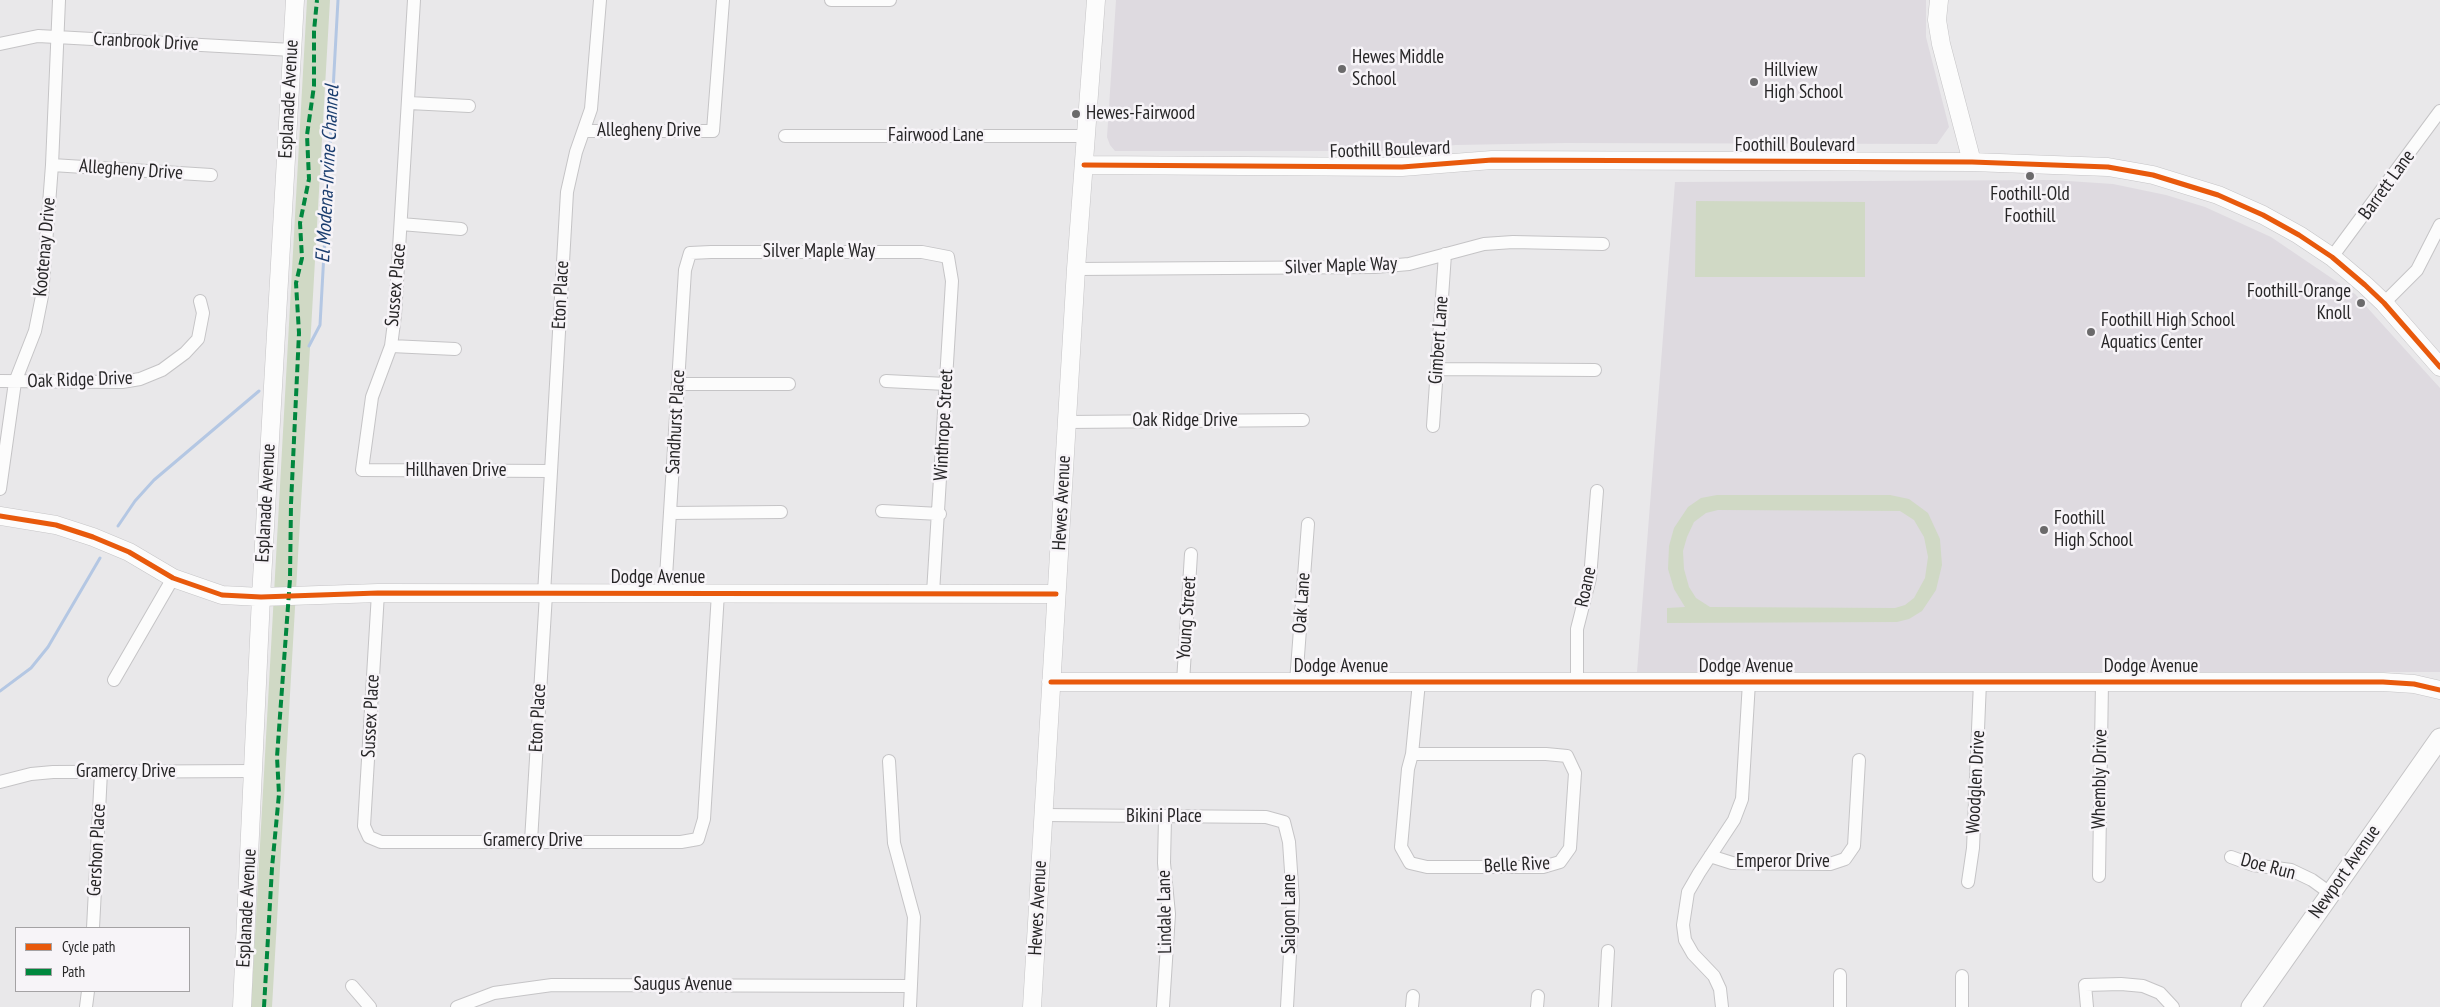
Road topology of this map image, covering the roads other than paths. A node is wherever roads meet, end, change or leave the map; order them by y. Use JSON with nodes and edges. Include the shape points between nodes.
{"nodes":[{"id":1,"x":58,"y":0,"type":"edge"},
{"id":2,"x":295,"y":0,"type":"edge"},
{"id":3,"x":414,"y":0,"type":"edge"},
{"id":4,"x":600,"y":0,"type":"edge"},
{"id":5,"x":723,"y":0,"type":"edge"},
{"id":6,"x":831,"y":0,"type":"edge"},
{"id":7,"x":867,"y":0,"type":"edge"},
{"id":8,"x":890,"y":0,"type":"edge"},
{"id":9,"x":1096,"y":0,"type":"edge"},
{"id":10,"x":1939,"y":0,"type":"edge"},
{"id":11,"x":56,"y":36,"type":"junction"},
{"id":12,"x":0,"y":44,"type":"edge"},
{"id":13,"x":292,"y":50,"type":"junction"},
{"id":14,"x":408,"y":103,"type":"junction"},
{"id":15,"x":469,"y":106,"type":"dead end"},
{"id":16,"x":2440,"y":111,"type":"edge"},
{"id":17,"x":584,"y":131,"type":"junction"},
{"id":18,"x":786,"y":136,"type":"dead end"},
{"id":19,"x":1086,"y":136,"type":"junction"},
{"id":20,"x":1972,"y":162,"type":"junction"},
{"id":21,"x":1084,"y":164,"type":"junction"},
{"id":22,"x":52,"y":165,"type":"junction"},
{"id":23,"x":211,"y":175,"type":"dead end"},
{"id":24,"x":401,"y":224,"type":"junction"},
{"id":25,"x":2440,"y":225,"type":"edge"},
{"id":26,"x":461,"y":229,"type":"dead end"},
{"id":27,"x":1603,"y":244,"type":"dead end"},
{"id":28,"x":690,"y":253,"type":"joint"},
{"id":29,"x":1445,"y":254,"type":"junction"},
{"id":30,"x":948,"y":257,"type":"joint"},
{"id":31,"x":2332,"y":257,"type":"junction"},
{"id":32,"x":1076,"y":270,"type":"junction"},
{"id":33,"x":200,"y":301,"type":"dead end"},
{"id":34,"x":2384,"y":303,"type":"junction"},
{"id":35,"x":390,"y":346,"type":"junction"},
{"id":36,"x":455,"y":350,"type":"dead end"},
{"id":37,"x":2440,"y":367,"type":"edge"},
{"id":38,"x":1437,"y":369,"type":"junction"},
{"id":39,"x":1595,"y":370,"type":"dead end"},
{"id":40,"x":886,"y":381,"type":"dead end"},
{"id":41,"x":0,"y":382,"type":"edge"},
{"id":42,"x":15,"y":382,"type":"junction"},
{"id":43,"x":678,"y":384,"type":"junction"},
{"id":44,"x":789,"y":384,"type":"dead end"},
{"id":45,"x":946,"y":384,"type":"junction"},
{"id":46,"x":1303,"y":420,"type":"dead end"},
{"id":47,"x":1066,"y":422,"type":"junction"},
{"id":48,"x":1433,"y":426,"type":"dead end"},
{"id":49,"x":362,"y":470,"type":"joint"},
{"id":50,"x":551,"y":471,"type":"junction"},
{"id":51,"x":0,"y":489,"type":"edge"},
{"id":52,"x":1597,"y":491,"type":"dead end"},
{"id":53,"x":882,"y":511,"type":"dead end"},
{"id":54,"x":781,"y":512,"type":"dead end"},
{"id":55,"x":670,"y":513,"type":"junction"},
{"id":56,"x":940,"y":514,"type":"junction"},
{"id":57,"x":0,"y":516,"type":"edge"},
{"id":58,"x":1308,"y":524,"type":"dead end"},
{"id":59,"x":1191,"y":554,"type":"dead end"},
{"id":60,"x":173,"y":578,"type":"junction"},
{"id":61,"x":378,"y":593,"type":"junction"},
{"id":62,"x":665,"y":593,"type":"junction"},
{"id":63,"x":718,"y":593,"type":"junction"},
{"id":64,"x":933,"y":593,"type":"junction"},
{"id":65,"x":545,"y":594,"type":"junction"},
{"id":66,"x":1056,"y":594,"type":"junction"},
{"id":67,"x":261,"y":597,"type":"junction"},
{"id":68,"x":114,"y":680,"type":"dead end"},
{"id":69,"x":1051,"y":682,"type":"junction"},
{"id":70,"x":1183,"y":682,"type":"junction"},
{"id":71,"x":1296,"y":682,"type":"junction"},
{"id":72,"x":1419,"y":682,"type":"junction"},
{"id":73,"x":1749,"y":682,"type":"junction"},
{"id":74,"x":1980,"y":682,"type":"junction"},
{"id":75,"x":2102,"y":682,"type":"junction"},
{"id":76,"x":1577,"y":683,"type":"junction"},
{"id":77,"x":2440,"y":690,"type":"edge"},
{"id":78,"x":2440,"y":738,"type":"edge"},
{"id":79,"x":1412,"y":754,"type":"junction"},
{"id":80,"x":1859,"y":760,"type":"dead end"},
{"id":81,"x":889,"y":761,"type":"dead end"},
{"id":82,"x":254,"y":771,"type":"junction"},
{"id":83,"x":101,"y":772,"type":"junction"},
{"id":84,"x":0,"y":782,"type":"edge"},
{"id":85,"x":1043,"y":815,"type":"junction"},
{"id":86,"x":1165,"y":817,"type":"junction"},
{"id":87,"x":1284,"y":822,"type":"joint"},
{"id":88,"x":369,"y":837,"type":"joint"},
{"id":89,"x":531,"y":841,"type":"junction"},
{"id":90,"x":1710,"y":856,"type":"junction"},
{"id":91,"x":2231,"y":857,"type":"dead end"},
{"id":92,"x":2099,"y":876,"type":"dead end"},
{"id":93,"x":1968,"y":882,"type":"dead end"},
{"id":94,"x":2330,"y":893,"type":"junction"},
{"id":95,"x":93,"y":927,"type":"edge"},
{"id":96,"x":1608,"y":951,"type":"dead end"},
{"id":97,"x":1840,"y":975,"type":"dead end"},
{"id":98,"x":1962,"y":976,"type":"dead end"},
{"id":99,"x":352,"y":986,"type":"dead end"},
{"id":100,"x":911,"y":986,"type":"junction"},
{"id":101,"x":88,"y":992,"type":"edge"},
{"id":102,"x":86,"y":1007,"type":"edge"},
{"id":103,"x":242,"y":1007,"type":"edge"},
{"id":104,"x":370,"y":1007,"type":"edge"},
{"id":105,"x":457,"y":1007,"type":"edge"},
{"id":106,"x":910,"y":1007,"type":"edge"},
{"id":107,"x":1032,"y":1007,"type":"edge"},
{"id":108,"x":1164,"y":1007,"type":"edge"},
{"id":109,"x":1287,"y":1007,"type":"edge"},
{"id":110,"x":1605,"y":1007,"type":"edge"},
{"id":111,"x":1722,"y":1007,"type":"edge"},
{"id":112,"x":1840,"y":1007,"type":"edge"},
{"id":113,"x":1962,"y":1007,"type":"edge"},
{"id":114,"x":2087,"y":1007,"type":"edge"},
{"id":115,"x":2173,"y":1007,"type":"edge"},
{"id":116,"x":2251,"y":1007,"type":"edge"}],
"edges":[{"from":1,"to":11,"type":"street","name":"Kootenay Drive"},
{"from":2,"to":13,"type":"street","name":"Esplanade Avenue"},
{"from":3,"to":14,"type":"street","name":"Sussex Place"},
{"from":4,"to":17,"type":"street","name":"Eton Place","via":[[591,109]]},
{"from":5,"to":17,"type":"street","name":"Allegheny Drive","via":[[713,132]]},
{"from":6,"to":7,"type":"street"},
{"from":7,"to":8,"type":"street"},
{"from":9,"to":19,"type":"street","name":"Hewes Avenue"},
{"from":10,"to":20,"type":"street","via":[[1940,44]]},
{"from":11,"to":12,"type":"street","name":"Cranbrook Drive","via":[[38,36]]},
{"from":11,"to":13,"type":"street","name":"Cranbrook Drive"},
{"from":11,"to":22,"type":"street","name":"Kootenay Drive"},
{"from":13,"to":67,"type":"street","name":"Esplanade Avenue"},
{"from":14,"to":15,"type":"street"},
{"from":14,"to":24,"type":"street","name":"Sussex Place"},
{"from":16,"to":31,"type":"street","name":"Barrett Lane"},
{"from":17,"to":50,"type":"street","name":"Eton Place","via":[[567,192]]},
{"from":18,"to":19,"type":"street","name":"Fairwood Lane"},
{"from":19,"to":21,"type":"street","name":"Hewes Avenue"},
{"from":20,"to":21,"type":"street","name":"Foothill Boulevard","via":[[1492,160],[1402,167]]},
{"from":20,"to":31,"type":"street","name":"Foothill Boulevard","via":[[2084,165],[2131,170],[2169,179],[2239,204],[2283,226]]},
{"from":21,"to":32,"type":"street","name":"Hewes Avenue"},
{"from":22,"to":23,"type":"street","name":"Allegheny Drive"},
{"from":22,"to":42,"type":"street","name":"Kootenay Drive","via":[[42,296],[35,332]]},
{"from":24,"to":26,"type":"street","name":"Sussex Place"},
{"from":24,"to":35,"type":"street","name":"Sussex Place"},
{"from":25,"to":34,"type":"street","via":[[2416,270]]},
{"from":27,"to":29,"type":"street","name":"Silver Maple Way","via":[[1513,242],[1484,244]]},
{"from":28,"to":30,"type":"street","name":"Silver Maple Way","via":[[922,252]]},
{"from":28,"to":43,"type":"street","name":"Sandhurst Place","via":[[685,270]]},
{"from":29,"to":32,"type":"street","name":"Silver Maple Way","via":[[1408,264],[1375,267]]},
{"from":29,"to":38,"type":"street","name":"Gimbert Lane"},
{"from":30,"to":45,"type":"street","name":"Winthrope Street","via":[[952,281]]},
{"from":31,"to":34,"type":"street","name":"Foothill Boulevard"},
{"from":32,"to":47,"type":"street","name":"Hewes Avenue"},
{"from":33,"to":42,"type":"street","name":"Oak Ridge Drive","via":[[203,313],[198,339],[162,370],[122,382]]},
{"from":34,"to":37,"type":"street","name":"Foothill Boulevard"},
{"from":35,"to":36,"type":"street","name":"Sussex Place"},
{"from":35,"to":49,"type":"street","name":"Sussex Place","via":[[372,397]]},
{"from":38,"to":39,"type":"street"},
{"from":38,"to":48,"type":"street","name":"Gimbert Lane"},
{"from":40,"to":45,"type":"street"},
{"from":41,"to":42,"type":"street","name":"Oak Ridge Drive"},
{"from":42,"to":51,"type":"street","name":"Kootenay Drive"},
{"from":43,"to":44,"type":"street"},
{"from":43,"to":55,"type":"street","name":"Sandhurst Place"},
{"from":45,"to":56,"type":"street","name":"Winthrope Street"},
{"from":46,"to":47,"type":"street","name":"Oak Ridge Drive"},
{"from":47,"to":66,"type":"street","name":"Hewes Avenue"},
{"from":49,"to":50,"type":"street","name":"Hillhaven Drive"},
{"from":50,"to":65,"type":"street","name":"Eton Place"},
{"from":52,"to":76,"type":"street","name":"Roane","via":[[1590,578],[1577,629]]},
{"from":53,"to":56,"type":"street"},
{"from":54,"to":55,"type":"street"},
{"from":55,"to":62,"type":"street","name":"Sandhurst Place"},
{"from":56,"to":64,"type":"street","name":"Winthrope Street"},
{"from":57,"to":60,"type":"street","name":"Dodge Avenue","via":[[56,525],[93,537],[129,552]]},
{"from":58,"to":71,"type":"street","name":"Oak Lane"},
{"from":59,"to":70,"type":"street","name":"Young Street"},
{"from":60,"to":67,"type":"street","name":"Dodge Avenue","via":[[222,595]]},
{"from":60,"to":68,"type":"street"},
{"from":61,"to":65,"type":"street","name":"Dodge Avenue"},
{"from":61,"to":67,"type":"street","name":"Dodge Avenue"},
{"from":61,"to":88,"type":"street","name":"Sussex Place","via":[[364,826]]},
{"from":62,"to":63,"type":"street","name":"Dodge Avenue"},
{"from":62,"to":65,"type":"street","name":"Dodge Avenue"},
{"from":63,"to":64,"type":"street","name":"Dodge Avenue"},
{"from":63,"to":89,"type":"street","name":"Gramercy Drive","via":[[704,819],[698,840]]},
{"from":64,"to":66,"type":"street","name":"Dodge Avenue"},
{"from":65,"to":89,"type":"street","name":"Eton Place"},
{"from":66,"to":69,"type":"street","name":"Hewes Avenue"},
{"from":67,"to":82,"type":"street","name":"Esplanade Avenue"},
{"from":69,"to":70,"type":"street","name":"Dodge Avenue"},
{"from":69,"to":85,"type":"street","name":"Hewes Avenue"},
{"from":70,"to":71,"type":"street","name":"Dodge Avenue"},
{"from":71,"to":72,"type":"street","name":"Dodge Avenue"},
{"from":72,"to":76,"type":"street","name":"Dodge Avenue"},
{"from":72,"to":79,"type":"street","name":"Belle Rive"},
{"from":73,"to":74,"type":"street","name":"Dodge Avenue"},
{"from":73,"to":76,"type":"street","name":"Dodge Avenue"},
{"from":73,"to":90,"type":"street","via":[[1742,799],[1734,820]]},
{"from":74,"to":75,"type":"street","name":"Dodge Avenue"},
{"from":74,"to":93,"type":"street","name":"Woodglen Drive","via":[[1973,848]]},
{"from":75,"to":77,"type":"street","name":"Dodge Avenue","via":[[2397,682]]},
{"from":75,"to":92,"type":"street","name":"Whembly Drive"},
{"from":78,"to":94,"type":"main road","name":"Newport Avenue"},
{"from":79,"to":79,"type":"street","name":"Belle Rive","via":[[1401,847],[1410,863],[1427,867],[1543,867],[1560,862],[1570,848],[1575,772],[1567,756]]},
{"from":80,"to":90,"type":"street","name":"Emperor Drive","via":[[1854,846],[1845,859],[1830,864],[1732,864]]},
{"from":81,"to":100,"type":"street","via":[[894,843],[914,917]]},
{"from":82,"to":83,"type":"street","name":"Gramercy Drive"},
{"from":82,"to":103,"type":"street","name":"Esplanade Avenue"},
{"from":83,"to":84,"type":"street","name":"Gramercy Drive","via":[[38,773]]},
{"from":83,"to":95,"type":"street","name":"Gershon Place"},
{"from":85,"to":86,"type":"street","name":"Bikini Place"},
{"from":85,"to":107,"type":"street","name":"Hewes Avenue"},
{"from":86,"to":87,"type":"street","name":"Bikini Place","via":[[1266,816]]},
{"from":86,"to":108,"type":"street","name":"Lindale Lane","via":[[1164,864],[1169,914]]},
{"from":87,"to":109,"type":"street","name":"Saigon Lane","via":[[1289,842],[1293,900]]},
{"from":88,"to":89,"type":"street","name":"Gramercy Drive","via":[[380,842]]},
{"from":90,"to":111,"type":"street","via":[[1688,892],[1683,926],[1685,940],[1714,976],[1720,989]]},
{"from":91,"to":94,"type":"street","name":"Doe Run","via":[[2253,865],[2291,870]]},
{"from":94,"to":116,"type":"main road","name":"Newport Avenue"},
{"from":96,"to":110,"type":"street"},
{"from":97,"to":112,"type":"street"},
{"from":98,"to":113,"type":"street"},
{"from":99,"to":104,"type":"street"},
{"from":100,"to":105,"type":"street","name":"Saugus Avenue","via":[[552,985],[494,994]]},
{"from":100,"to":106,"type":"street"},
{"from":101,"to":102,"type":"street"},
{"from":114,"to":115,"type":"street","via":[[2085,985],[2121,984],[2143,986],[2160,994]]}]}
